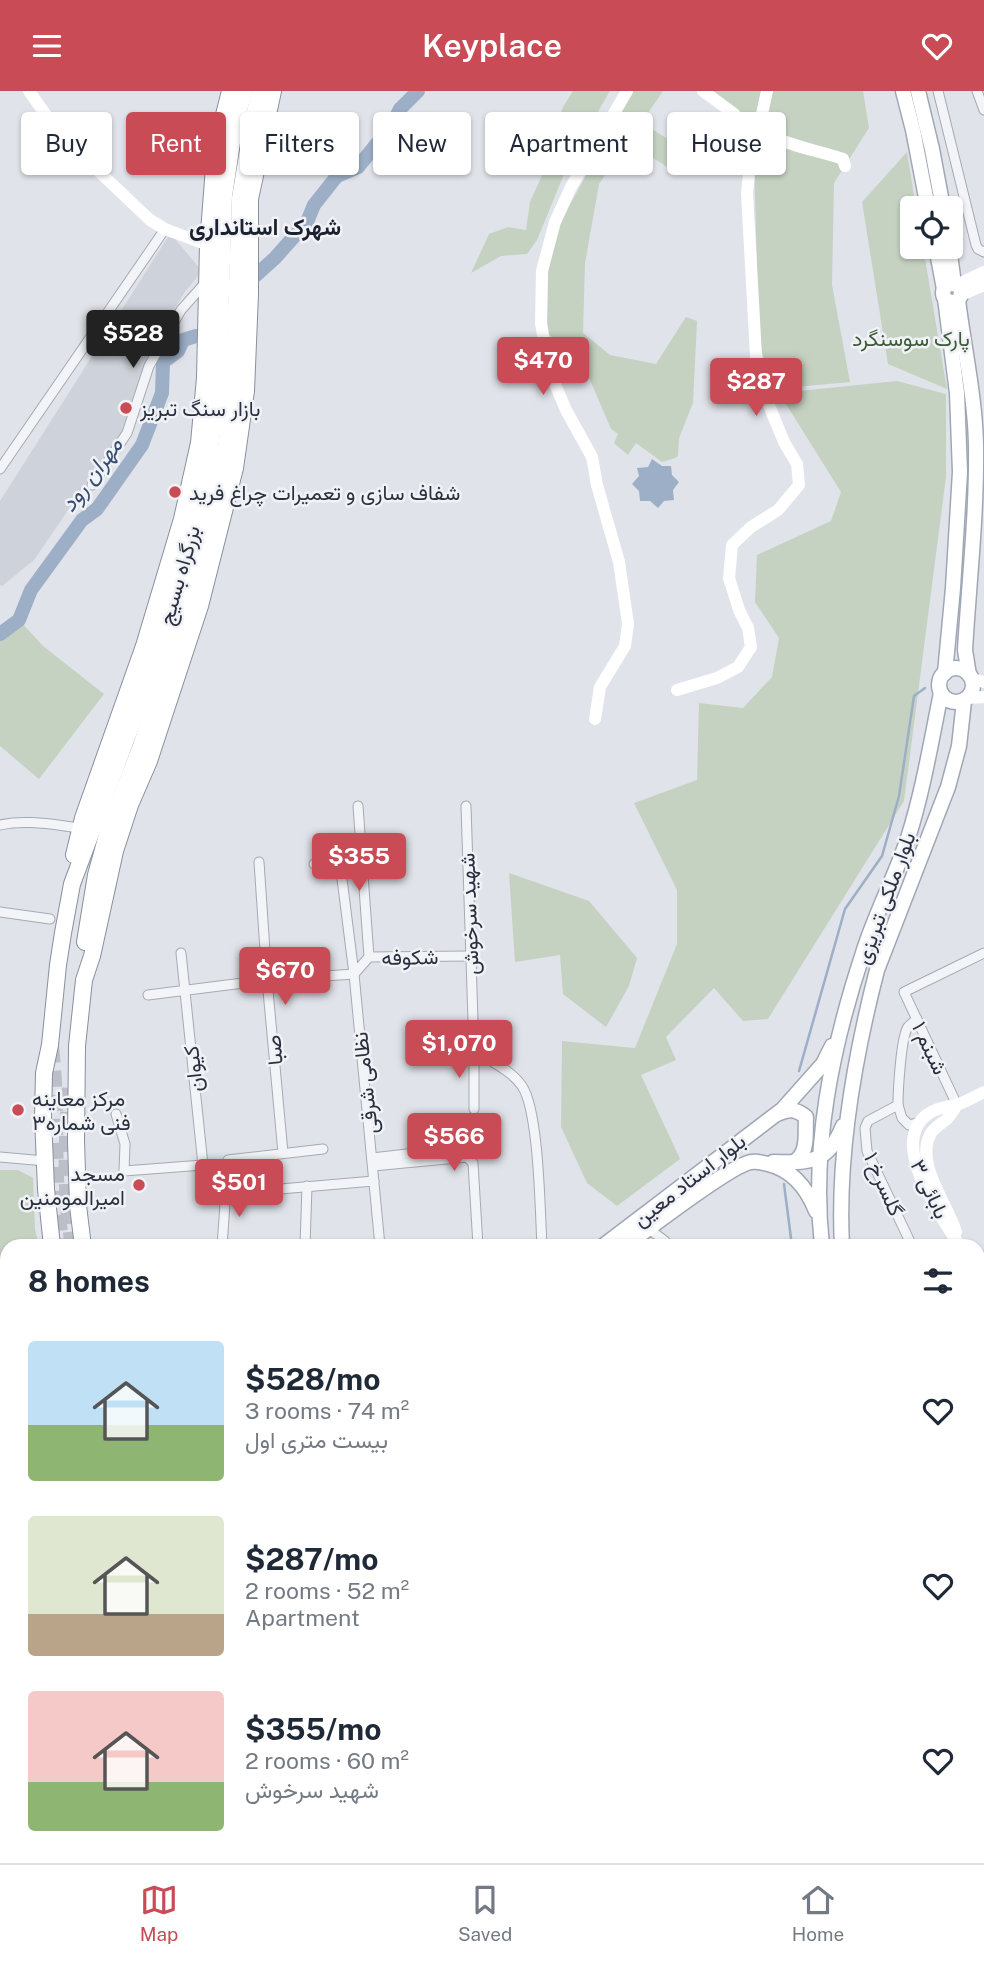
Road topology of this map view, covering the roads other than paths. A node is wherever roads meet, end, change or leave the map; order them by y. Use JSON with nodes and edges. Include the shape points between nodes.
{"nodes":[{"id":1,"x":29,"y":91,"type":"edge"},
{"id":2,"x":230,"y":91,"type":"edge"},
{"id":3,"x":244,"y":91,"type":"edge"},
{"id":4,"x":260,"y":91,"type":"edge"},
{"id":5,"x":274,"y":91,"type":"edge"},
{"id":6,"x":627,"y":91,"type":"edge"},
{"id":7,"x":703,"y":91,"type":"edge"},
{"id":8,"x":767,"y":91,"type":"edge"},
{"id":9,"x":903,"y":91,"type":"edge"},
{"id":10,"x":918,"y":91,"type":"edge"},
{"id":11,"x":939,"y":91,"type":"edge"},
{"id":12,"x":977,"y":91,"type":"edge"},
{"id":13,"x":984,"y":110,"type":"edge"},
{"id":14,"x":732,"y":112,"type":"edge"},
{"id":15,"x":762,"y":112,"type":"edge"},
{"id":16,"x":786,"y":143,"type":"edge"},
{"id":17,"x":845,"y":166,"type":"dead end"},
{"id":18,"x":749,"y":175,"type":"edge"},
{"id":19,"x":926,"y":196,"type":"edge"},
{"id":20,"x":941,"y":196,"type":"edge"},
{"id":21,"x":245,"y":198,"type":"junction"},
{"id":22,"x":165,"y":229,"type":"junction"},
{"id":23,"x":208,"y":245,"type":"junction"},
{"id":24,"x":984,"y":252,"type":"edge"},
{"id":25,"x":941,"y":259,"type":"edge"},
{"id":26,"x":950,"y":259,"type":"edge"},
{"id":27,"x":984,"y":272,"type":"edge"},
{"id":28,"x":207,"y":280,"type":"junction"},
{"id":29,"x":984,"y":285,"type":"edge"},
{"id":30,"x":953,"y":292,"type":"junction"},
{"id":31,"x":0,"y":469,"type":"edge"},
{"id":32,"x":92,"y":485,"type":"dead end"},
{"id":33,"x":980,"y":489,"type":"edge"},
{"id":34,"x":945,"y":673,"type":"junction"},
{"id":35,"x":975,"y":678,"type":"edge"},
{"id":36,"x":677,"y":689,"type":"dead end"},
{"id":37,"x":941,"y":693,"type":"junction"},
{"id":38,"x":984,"y":697,"type":"edge"},
{"id":39,"x":966,"y":699,"type":"junction"},
{"id":40,"x":595,"y":719,"type":"dead end"},
{"id":41,"x":929,"y":753,"type":"junction"},
{"id":42,"x":956,"y":754,"type":"junction"},
{"id":43,"x":358,"y":806,"type":"dead end"},
{"id":44,"x":466,"y":806,"type":"dead end"},
{"id":45,"x":0,"y":825,"type":"edge"},
{"id":46,"x":81,"y":828,"type":"junction"},
{"id":47,"x":259,"y":862,"type":"dead end"},
{"id":48,"x":314,"y":864,"type":"dead end"},
{"id":49,"x":72,"y":884,"type":"junction"},
{"id":50,"x":0,"y":912,"type":"edge"},
{"id":51,"x":50,"y":919,"type":"dead end"},
{"id":52,"x":181,"y":953,"type":"dead end"},
{"id":53,"x":984,"y":953,"type":"edge"},
{"id":54,"x":470,"y":956,"type":"junction"},
{"id":55,"x":369,"y":957,"type":"junction"},
{"id":56,"x":354,"y":974,"type":"junction"},
{"id":57,"x":267,"y":980,"type":"junction"},
{"id":58,"x":184,"y":991,"type":"junction"},
{"id":59,"x":148,"y":995,"type":"dead end"},
{"id":60,"x":917,"y":1019,"type":"junction"},
{"id":61,"x":841,"y":1030,"type":"junction"},
{"id":62,"x":474,"y":1051,"type":"junction"},
{"id":63,"x":984,"y":1092,"type":"edge"},
{"id":64,"x":898,"y":1105,"type":"junction"},
{"id":65,"x":957,"y":1105,"type":"junction"},
{"id":66,"x":474,"y":1109,"type":"dead end"},
{"id":67,"x":848,"y":1112,"type":"junction"},
{"id":68,"x":116,"y":1114,"type":"dead end"},
{"id":69,"x":774,"y":1115,"type":"junction"},
{"id":70,"x":922,"y":1121,"type":"junction"},
{"id":71,"x":486,"y":1145,"type":"dead end"},
{"id":72,"x":323,"y":1149,"type":"dead end"},
{"id":73,"x":283,"y":1153,"type":"junction"},
{"id":74,"x":0,"y":1157,"type":"edge"},
{"id":75,"x":45,"y":1161,"type":"junction"},
{"id":76,"x":754,"y":1161,"type":"junction"},
{"id":77,"x":372,"y":1162,"type":"junction"},
{"id":78,"x":794,"y":1163,"type":"junction"},
{"id":79,"x":203,"y":1165,"type":"junction"},
{"id":80,"x":221,"y":1173,"type":"junction"},
{"id":81,"x":374,"y":1181,"type":"junction"},
{"id":82,"x":307,"y":1186,"type":"junction"},
{"id":83,"x":226,"y":1190,"type":"junction"},
{"id":84,"x":819,"y":1219,"type":"junction"},
{"id":85,"x":649,"y":1229,"type":"junction"},
{"id":86,"x":51,"y":1239,"type":"edge"},
{"id":87,"x":82,"y":1239,"type":"edge"},
{"id":88,"x":222,"y":1239,"type":"edge"},
{"id":89,"x":305,"y":1239,"type":"edge"},
{"id":90,"x":379,"y":1239,"type":"edge"},
{"id":91,"x":478,"y":1239,"type":"edge"},
{"id":92,"x":542,"y":1239,"type":"edge"},
{"id":93,"x":612,"y":1239,"type":"edge"},
{"id":94,"x":635,"y":1239,"type":"edge"},
{"id":95,"x":662,"y":1239,"type":"edge"},
{"id":96,"x":821,"y":1239,"type":"edge"},
{"id":97,"x":842,"y":1239,"type":"edge"},
{"id":98,"x":909,"y":1239,"type":"edge"},
{"id":99,"x":956,"y":1239,"type":"edge"},
{"id":100,"x":958,"y":1239,"type":"edge"}],
"edges":[{"from":1,"to":22,"type":"street","via":[[72,146]]},
{"from":2,"to":23,"type":"highway","via":[[215,167]]},
{"from":3,"to":49,"type":"highway","name":"بزرگراه بسیج","via":[[224,196],[218,390],[208,464],[169,615]]},
{"from":4,"to":21,"type":"highway"},
{"from":5,"to":21,"type":"highway"},
{"from":6,"to":40,"type":"street","via":[[555,222],[542,271],[541,323],[549,370],[592,457],[619,562],[628,624],[625,646],[600,687]]},
{"from":7,"to":14,"type":"street"},
{"from":8,"to":15,"type":"street"},
{"from":9,"to":19,"type":"main road"},
{"from":10,"to":20,"type":"main road"},
{"from":11,"to":24,"type":"street","via":[[976,245]]},
{"from":12,"to":13,"type":"street"},
{"from":16,"to":17,"type":"street","via":[[843,159]]},
{"from":18,"to":36,"type":"street","via":[[756,356],[764,393],[797,464],[799,485],[778,510],[732,545],[729,578],[751,647],[738,667]]},
{"from":21,"to":87,"type":"highway","via":[[250,294],[246,391],[235,468],[200,606],[115,851],[83,980],[76,1140]]},
{"from":22,"to":23,"type":"street"},
{"from":22,"to":31,"type":"street"},
{"from":23,"to":28,"type":"highway"},
{"from":25,"to":30,"type":"main road"},
{"from":26,"to":30,"type":"main road"},
{"from":27,"to":30,"type":"street"},
{"from":28,"to":32,"type":"street","via":[[168,332],[149,366],[127,433]]},
{"from":28,"to":46,"type":"highway","via":[[199,443],[182,519]]},
{"from":29,"to":30,"type":"street"},
{"from":30,"to":33,"type":"main road"},
{"from":30,"to":34,"type":"main road","via":[[960,449]]},
{"from":33,"to":35,"type":"main road","via":[[965,650]]},
{"from":34,"to":35,"type":"main road","via":[[954,669]]},
{"from":34,"to":37,"type":"main road"},
{"from":35,"to":39,"type":"main road"},
{"from":37,"to":39,"type":"main road","via":[[953,702]]},
{"from":37,"to":41,"type":"main road","name":"بلوار ملکى تبریزى"},
{"from":38,"to":39,"type":"street"},
{"from":39,"to":42,"type":"main road","name":"بلوار ملکى تبریزى"},
{"from":41,"to":42,"type":"main road","via":[[941,744],[949,745]]},
{"from":41,"to":61,"type":"main road","name":"بلوار ملکى تبریزى","via":[[907,840],[863,952]]},
{"from":42,"to":67,"type":"main road","name":"بلوار ملکى تبریزى","via":[[877,970]]},
{"from":43,"to":55,"type":"street"},
{"from":44,"to":54,"type":"street","name":"شهید سرخوش"},
{"from":45,"to":46,"type":"street","via":[[27,822]]},
{"from":46,"to":49,"type":"highway"},
{"from":47,"to":57,"type":"street","name":"صبا"},
{"from":48,"to":56,"type":"street","name":"نظامی شرقی","via":[[340,863]]},
{"from":49,"to":75,"type":"highway","name":"بزرگراه بسیج","via":[[44,1073]]},
{"from":50,"to":51,"type":"street"},
{"from":52,"to":58,"type":"street","name":"کیوان"},
{"from":53,"to":60,"type":"street","name":"شبنم ۱","via":[[904,992]]},
{"from":54,"to":55,"type":"street","name":"شکوفه"},
{"from":54,"to":62,"type":"street","name":"شهید سرخوش"},
{"from":55,"to":56,"type":"street","name":"شکوفه"},
{"from":56,"to":57,"type":"street","name":"شکوفه"},
{"from":56,"to":77,"type":"street","name":"نظامی شرقی"},
{"from":57,"to":58,"type":"street","name":"شکوفه"},
{"from":57,"to":73,"type":"street","name":"صبا"},
{"from":58,"to":59,"type":"street","name":"شکوفه"},
{"from":58,"to":79,"type":"street","name":"کیوان"},
{"from":60,"to":64,"type":"street","via":[[906,1028]]},
{"from":60,"to":65,"type":"street","name":"شبنم ۱"},
{"from":61,"to":69,"type":"main road","name":"بلوار استاد معین","via":[[823,1064]]},
{"from":61,"to":84,"type":"main road","name":"بلوار ملکى تبریزى","via":[[825,1102]]},
{"from":62,"to":66,"type":"street","name":"شهید سرخوش"},
{"from":62,"to":92,"type":"street","via":[[511,1074],[523,1087],[531,1109]]},
{"from":63,"to":65,"type":"street"},
{"from":64,"to":70,"type":"street","via":[[909,1125]]},
{"from":64,"to":98,"type":"street","name":"گلسرخ ۱","via":[[868,1121],[865,1140]]},
{"from":65,"to":70,"type":"street","via":[[946,1105]]},
{"from":65,"to":100,"type":"street","name":"بابائی ۳","via":[[929,1136],[926,1159]]},
{"from":67,"to":78,"type":"main road","via":[[826,1154]]},
{"from":67,"to":97,"type":"main road"},
{"from":68,"to":79,"type":"street","via":[[125,1143],[124,1171]]},
{"from":69,"to":78,"type":"main road","via":[[789,1109],[806,1117],[804,1151]]},
{"from":69,"to":93,"type":"main road","name":"بلوار استاد معین"},
{"from":70,"to":99,"type":"street","name":"بابائی ۳","via":[[916,1127],[913,1154],[932,1200]]},
{"from":71,"to":77,"type":"street"},
{"from":72,"to":73,"type":"street"},
{"from":73,"to":80,"type":"street","via":[[229,1160]]},
{"from":74,"to":75,"type":"street"},
{"from":75,"to":86,"type":"highway","name":"بزرگراه بسیج"},
{"from":76,"to":78,"type":"main road"},
{"from":76,"to":84,"type":"main road","name":"بلوار استاد معین","via":[[793,1175],[811,1197]]},
{"from":76,"to":85,"type":"main road","name":"بلوار استاد معین"},
{"from":77,"to":81,"type":"street","name":"نظامی شرقی"},
{"from":77,"to":91,"type":"street","via":[[467,1157],[473,1163]]},
{"from":79,"to":80,"type":"street"},
{"from":80,"to":83,"type":"street"},
{"from":81,"to":82,"type":"street"},
{"from":81,"to":90,"type":"street","name":"نظامی شرقی"},
{"from":82,"to":83,"type":"street"},
{"from":82,"to":89,"type":"street"},
{"from":83,"to":88,"type":"street"},
{"from":84,"to":96,"type":"main road"},
{"from":85,"to":94,"type":"main road","name":"بلوار استاد معین"},
{"from":85,"to":95,"type":"street"}]}
